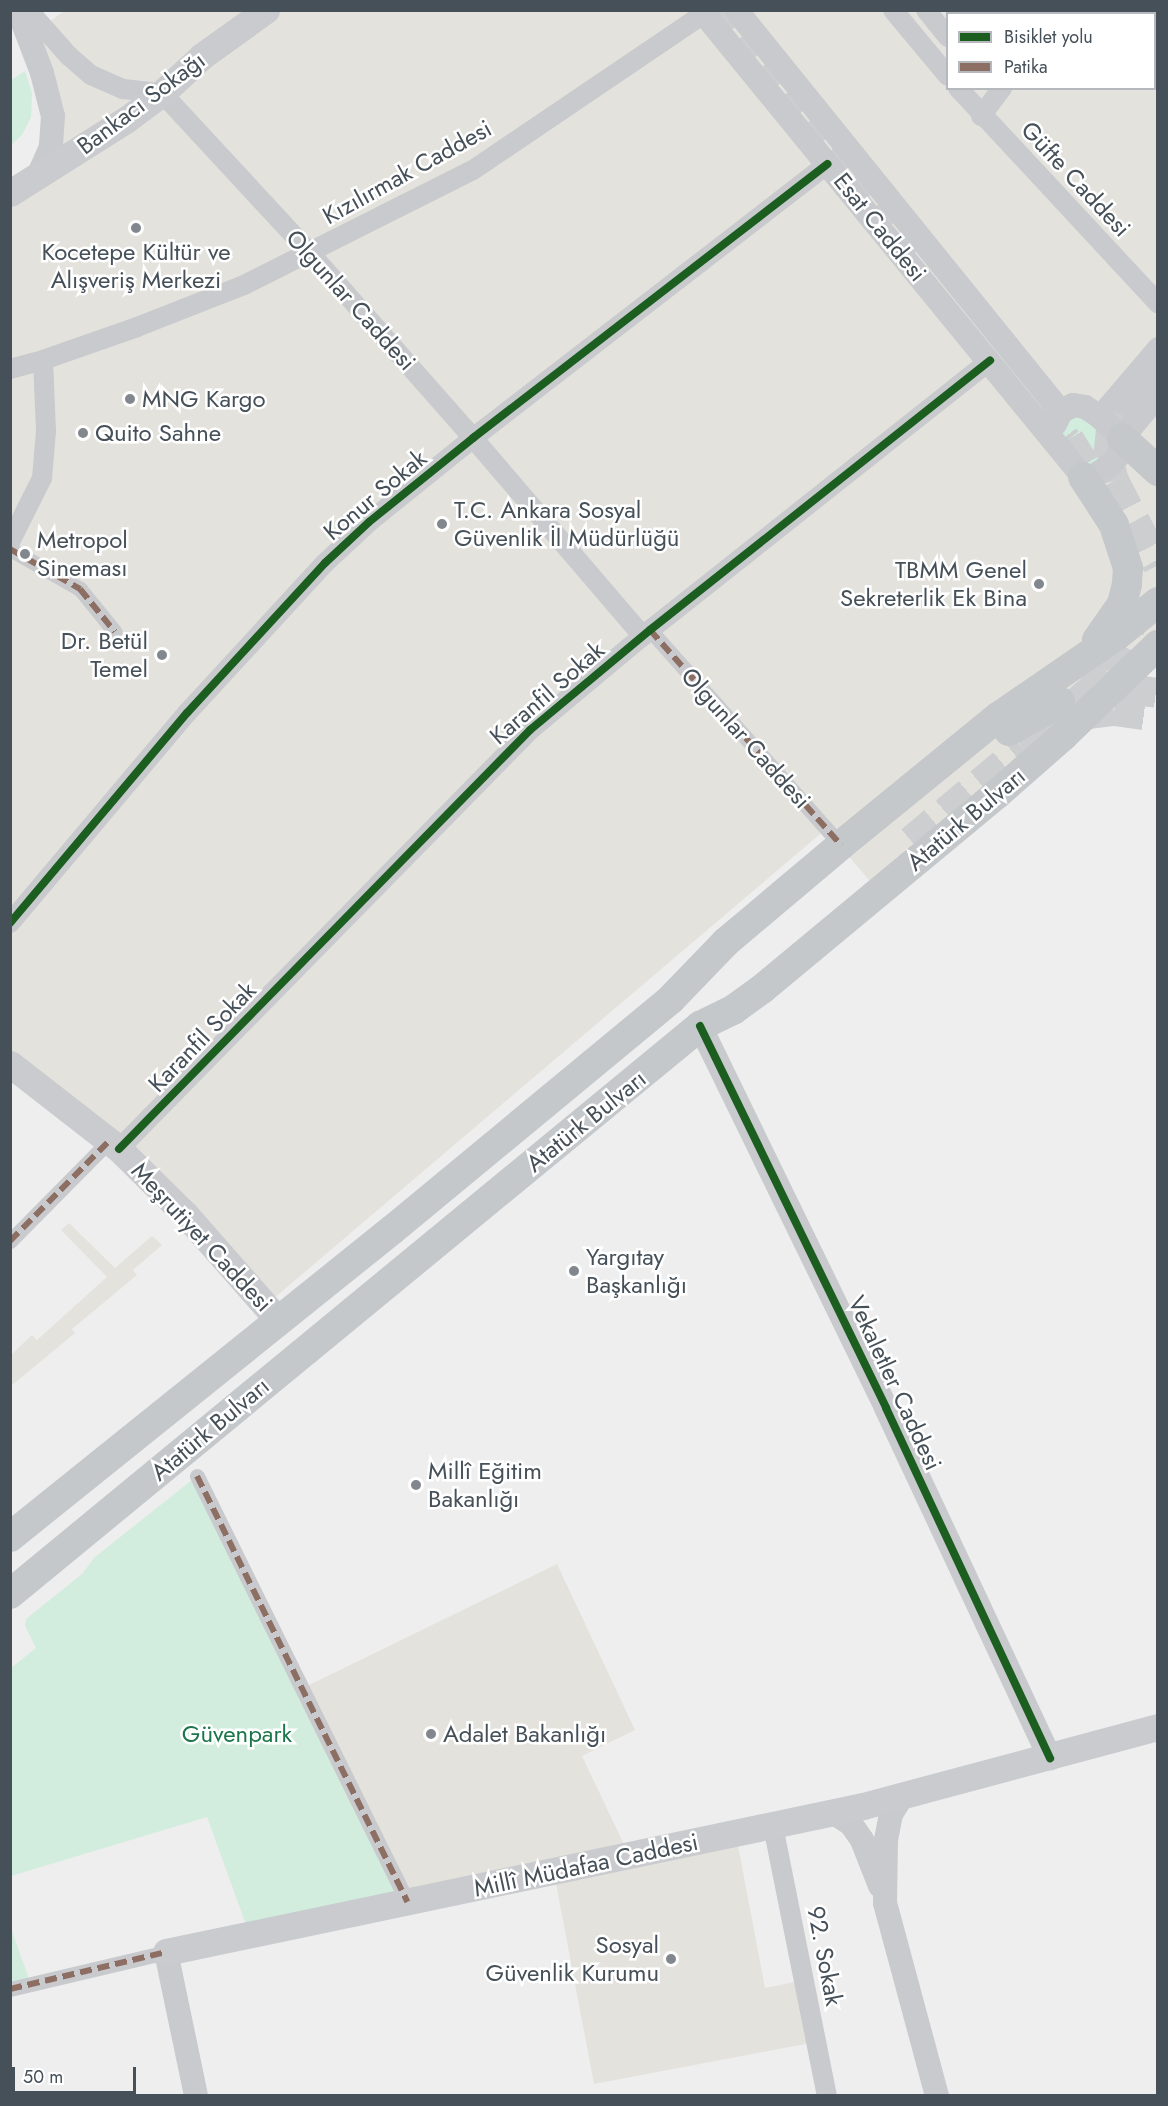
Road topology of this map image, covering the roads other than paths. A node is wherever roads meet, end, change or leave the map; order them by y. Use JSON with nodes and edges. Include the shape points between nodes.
{"nodes":[{"id":1,"x":18,"y":10,"type":"edge"},
{"id":2,"x":28,"y":10,"type":"edge"},
{"id":3,"x":266,"y":10,"type":"edge"},
{"id":4,"x":736,"y":10,"type":"edge"},
{"id":5,"x":926,"y":10,"type":"edge"},
{"id":6,"x":895,"y":11,"type":"edge"},
{"id":7,"x":705,"y":12,"type":"edge"},
{"id":8,"x":946,"y":35,"type":"edge"},
{"id":9,"x":946,"y":73,"type":"edge"},
{"id":10,"x":960,"y":90,"type":"edge"},
{"id":11,"x":985,"y":90,"type":"edge"},
{"id":12,"x":1000,"y":90,"type":"edge"},
{"id":13,"x":162,"y":93,"type":"junction"},
{"id":14,"x":981,"y":116,"type":"junction"},
{"id":15,"x":828,"y":165,"type":"junction"},
{"id":16,"x":37,"y":178,"type":"junction"},
{"id":17,"x":12,"y":192,"type":"edge"},
{"id":18,"x":310,"y":254,"type":"junction"},
{"id":19,"x":1158,"y":303,"type":"edge"},
{"id":20,"x":1158,"y":347,"type":"edge"},
{"id":21,"x":44,"y":360,"type":"junction"},
{"id":22,"x":990,"y":361,"type":"junction"},
{"id":23,"x":10,"y":369,"type":"edge"},
{"id":24,"x":1158,"y":369,"type":"edge"},
{"id":25,"x":1158,"y":395,"type":"edge"},
{"id":26,"x":1126,"y":404,"type":"tunnel mouth"},
{"id":27,"x":1061,"y":412,"type":"junction"},
{"id":28,"x":1099,"y":416,"type":"junction"},
{"id":29,"x":473,"y":438,"type":"junction"},
{"id":30,"x":1122,"y":438,"type":"junction"},
{"id":31,"x":1057,"y":445,"type":"junction"},
{"id":32,"x":1158,"y":471,"type":"edge"},
{"id":33,"x":1083,"y":477,"type":"junction"},
{"id":34,"x":10,"y":542,"type":"edge"},
{"id":35,"x":10,"y":549,"type":"edge"},
{"id":36,"x":1158,"y":602,"type":"edge"},
{"id":37,"x":115,"y":632,"type":"dead end"},
{"id":38,"x":647,"y":633,"type":"junction"},
{"id":39,"x":1158,"y":645,"type":"edge"},
{"id":40,"x":1077,"y":663,"type":"junction"},
{"id":41,"x":1060,"y":702,"type":"tunnel mouth"},
{"id":42,"x":911,"y":840,"type":"tunnel mouth"},
{"id":43,"x":841,"y":845,"type":"junction"},
{"id":44,"x":10,"y":923,"type":"edge"},
{"id":45,"x":676,"y":995,"type":"junction"},
{"id":46,"x":700,"y":1026,"type":"junction"},
{"id":47,"x":10,"y":1064,"type":"edge"},
{"id":48,"x":114,"y":1145,"type":"junction"},
{"id":49,"x":10,"y":1241,"type":"edge"},
{"id":50,"x":279,"y":1321,"type":"junction"},
{"id":51,"x":197,"y":1476,"type":"dead end"},
{"id":52,"x":10,"y":1537,"type":"edge"},
{"id":53,"x":10,"y":1594,"type":"edge"},
{"id":54,"x":1158,"y":1727,"type":"edge"},
{"id":55,"x":1050,"y":1758,"type":"junction"},
{"id":56,"x":903,"y":1795,"type":"junction"},
{"id":57,"x":834,"y":1813,"type":"junction"},
{"id":58,"x":773,"y":1826,"type":"junction"},
{"id":59,"x":408,"y":1902,"type":"junction"},
{"id":60,"x":885,"y":1903,"type":"junction"},
{"id":61,"x":166,"y":1952,"type":"junction"},
{"id":62,"x":10,"y":1989,"type":"edge"},
{"id":63,"x":196,"y":2096,"type":"edge"},
{"id":64,"x":827,"y":2096,"type":"edge"},
{"id":65,"x":937,"y":2096,"type":"edge"}],
"edges":[{"from":1,"to":16,"type":"street","via":[[42,73],[53,116],[51,147]]},
{"from":2,"to":13,"type":"street","via":[[91,75],[123,89]]},
{"from":3,"to":13,"type":"main road","name":"Bankacı Sokağı","via":[[202,56]]},
{"from":4,"to":27,"type":"street","name":"Esat Caddesi"},
{"from":5,"to":8,"type":"street"},
{"from":6,"to":9,"type":"street"},
{"from":7,"to":15,"type":"street","name":"Esat Caddesi"},
{"from":7,"to":18,"type":"street","name":"Kızılırmak Caddesi","via":[[472,170]]},
{"from":10,"to":14,"type":"street","name":"Güfte Caddesi"},
{"from":11,"to":14,"type":"street"},
{"from":12,"to":14,"type":"street"},
{"from":13,"to":16,"type":"main road","name":"Bankacı Sokağı"},
{"from":13,"to":18,"type":"street","name":"Olgunlar Caddesi"},
{"from":14,"to":19,"type":"street","name":"Güfte Caddesi"},
{"from":15,"to":22,"type":"street","name":"Esat Caddesi"},
{"from":15,"to":29,"type":"street","name":"Konur Sokak"},
{"from":16,"to":17,"type":"main road","name":"Bankacı Sokağı"},
{"from":18,"to":21,"type":"street","name":"Kızılırmak Caddesi","via":[[244,285]]},
{"from":18,"to":29,"type":"street","name":"Olgunlar Caddesi"},
{"from":20,"to":28,"type":"street"},
{"from":21,"to":23,"type":"street","name":"Kızılırmak Caddesi"},
{"from":21,"to":34,"type":"street","via":[[46,431],[42,478]]},
{"from":22,"to":31,"type":"street","name":"Esat Caddesi"},
{"from":22,"to":38,"type":"street","name":"Karanfil Sokak"},
{"from":24,"to":26,"type":"street"},
{"from":25,"to":30,"type":"street"},
{"from":27,"to":28,"type":"street","via":[[1073,405]]},
{"from":27,"to":31,"type":"street","via":[[1056,421]]},
{"from":28,"to":30,"type":"street"},
{"from":29,"to":38,"type":"street","name":"Olgunlar Caddesi"},
{"from":29,"to":44,"type":"street","name":"Konur Sokak","via":[[325,563],[187,713]]},
{"from":30,"to":32,"type":"main road"},
{"from":30,"to":33,"type":"street","via":[[1118,456],[1111,464],[1094,476]]},
{"from":31,"to":33,"type":"street","name":"Esat Caddesi"},
{"from":33,"to":40,"type":"main road","via":[[1120,539],[1128,584],[1114,619]]},
{"from":35,"to":37,"type":"street","via":[[80,589]]},
{"from":36,"to":40,"type":"main road","name":"Atatürk Bulvarı"},
{"from":38,"to":43,"type":"street","name":"Olgunlar Caddesi"},
{"from":38,"to":48,"type":"street","name":"Karanfil Sokak","via":[[510,748]]},
{"from":39,"to":46,"type":"main road","name":"Atatürk Bulvarı","via":[[997,794],[762,989],[733,1010]]},
{"from":40,"to":43,"type":"main road","name":"Atatürk Bulvarı","via":[[998,717]]},
{"from":41,"to":45,"type":"main road","via":[[987,747],[738,954]]},
{"from":42,"to":46,"type":"main road","via":[[751,976]]},
{"from":43,"to":45,"type":"main road","name":"Atatürk Bulvarı","via":[[726,942]]},
{"from":45,"to":50,"type":"main road","name":"Atatürk Bulvarı"},
{"from":46,"to":53,"type":"main road","name":"Atatürk Bulvarı"},
{"from":46,"to":55,"type":"street","name":"Vekaletler Caddesi","via":[[886,1408]]},
{"from":47,"to":48,"type":"main road","name":"Meşrutiyet Caddesi"},
{"from":48,"to":49,"type":"street","name":"Karanfil Sokak"},
{"from":48,"to":50,"type":"main road","name":"Meşrutiyet Caddesi","via":[[185,1214]]},
{"from":50,"to":52,"type":"main road","name":"Atatürk Bulvarı"},
{"from":51,"to":59,"type":"street"},
{"from":54,"to":55,"type":"main road","name":"Millî Müdafaa Caddesi"},
{"from":55,"to":56,"type":"main road","name":"Millî Müdafaa Caddesi"},
{"from":56,"to":57,"type":"main road","name":"Millî Müdafaa Caddesi"},
{"from":56,"to":60,"type":"street","via":[[891,1814],[885,1840]]},
{"from":57,"to":58,"type":"main road","name":"Millî Müdafaa Caddesi"},
{"from":57,"to":60,"type":"street","via":[[851,1824],[862,1840]]},
{"from":58,"to":59,"type":"main road","name":"Millî Müdafaa Caddesi"},
{"from":58,"to":64,"type":"street","name":"92. Sokak"},
{"from":59,"to":61,"type":"main road","name":"Millî Müdafaa Caddesi"},
{"from":60,"to":65,"type":"street"},
{"from":61,"to":62,"type":"street","name":"Millî Müdafaa Caddesi"},
{"from":61,"to":63,"type":"street"}]}
